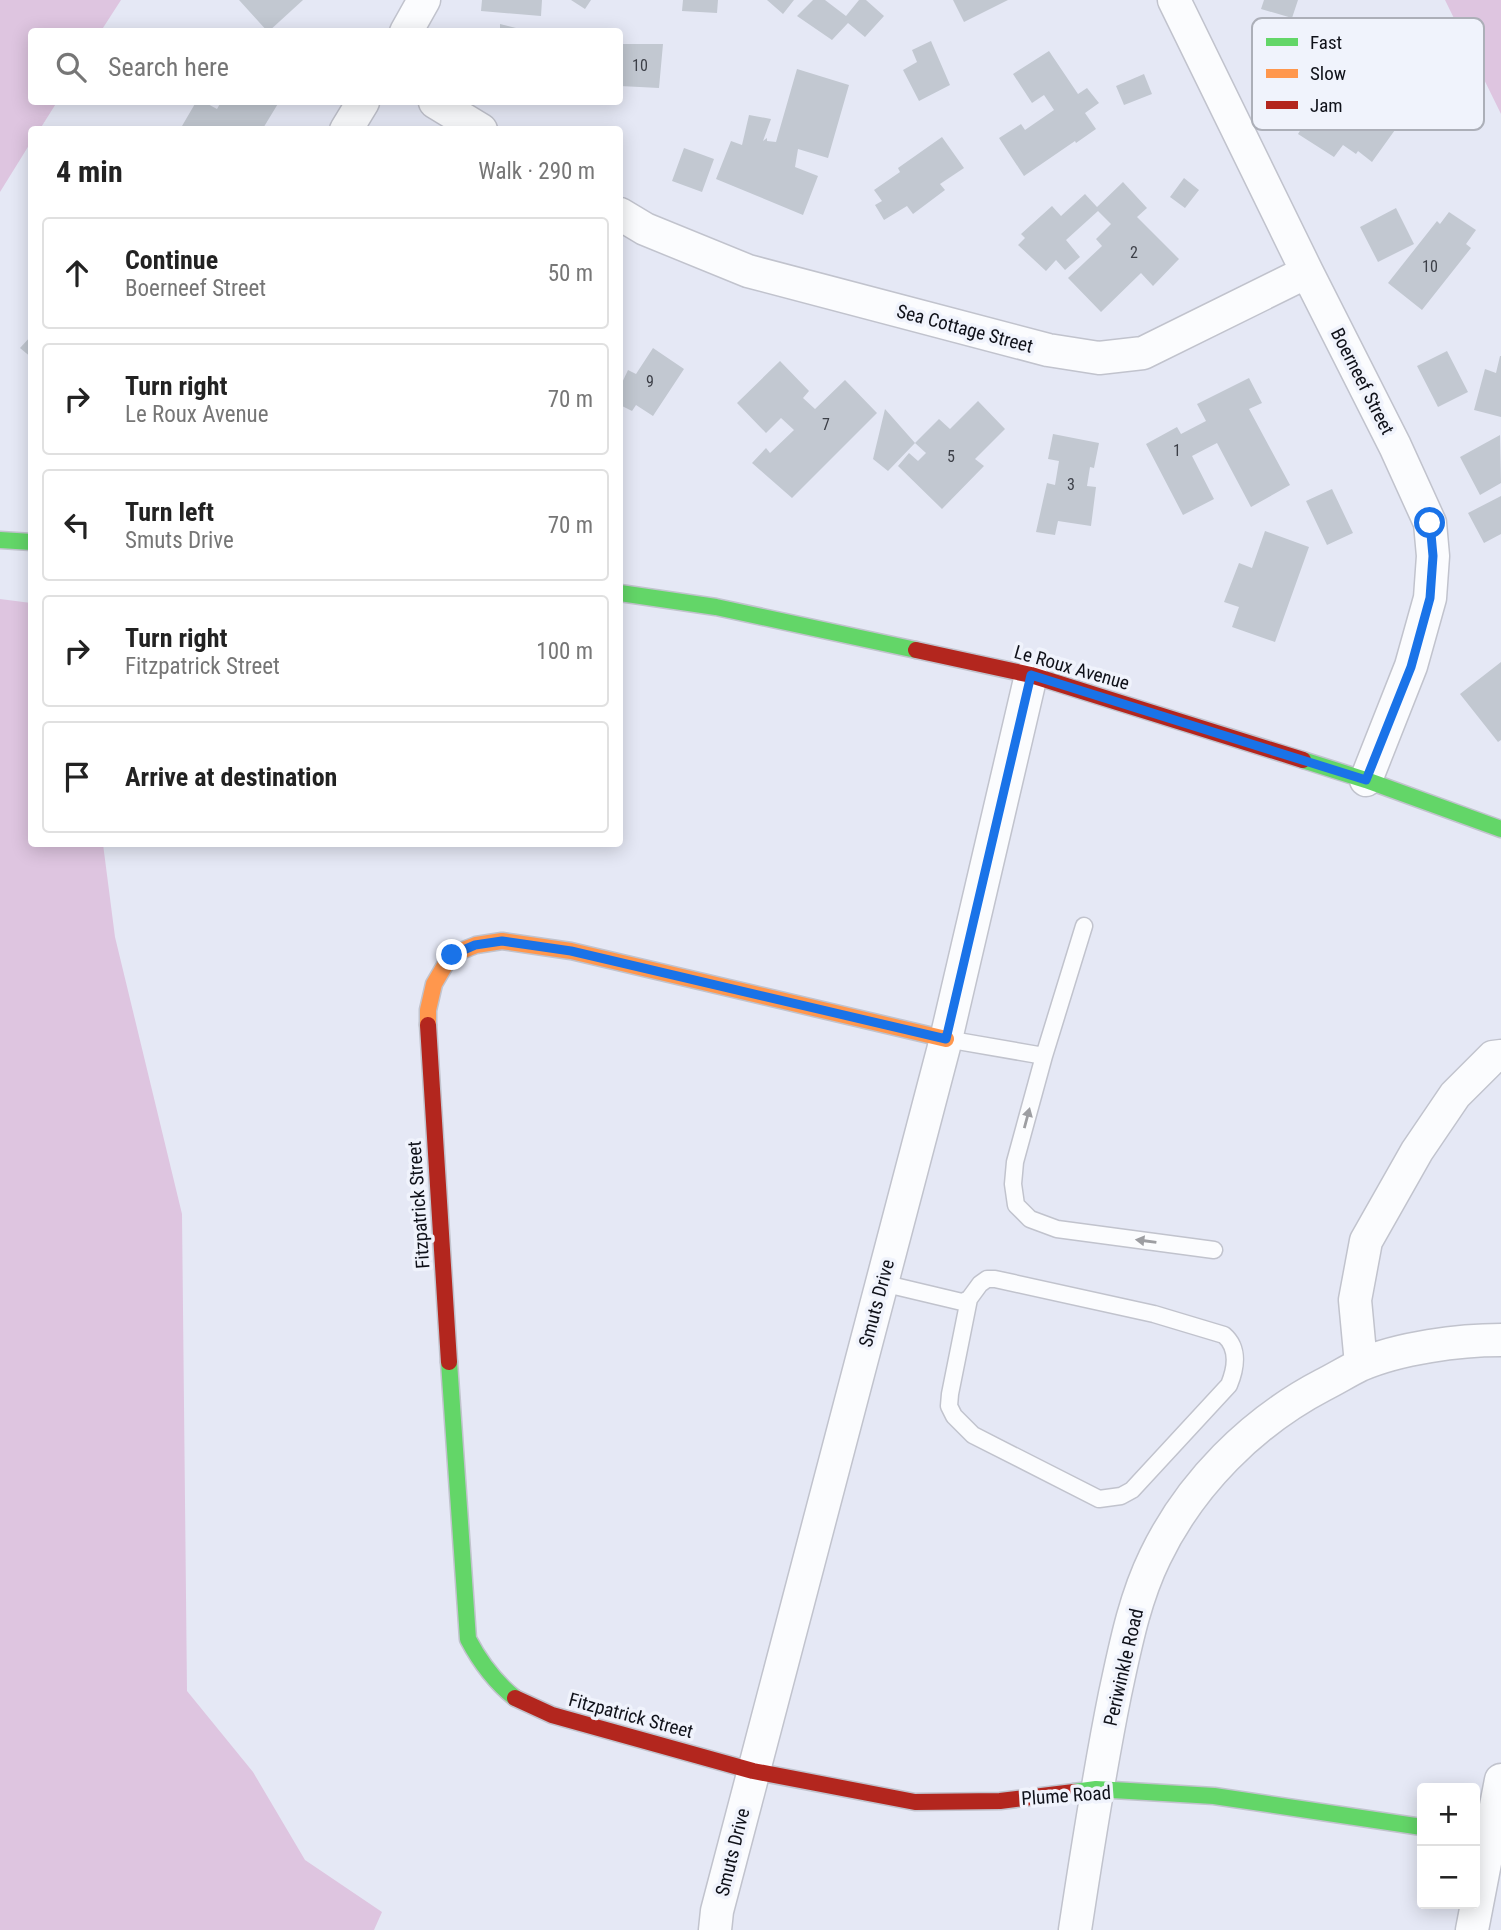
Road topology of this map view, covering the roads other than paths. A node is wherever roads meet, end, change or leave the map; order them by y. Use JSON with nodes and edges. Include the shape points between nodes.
{"nodes":[{"id":1,"x":424,"y":0,"type":"edge"},
{"id":2,"x":1174,"y":0,"type":"edge"},
{"id":3,"x":408,"y":28,"type":"edge"},
{"id":4,"x":361,"y":105,"type":"edge"},
{"id":5,"x":440,"y":105,"type":"edge"},
{"id":6,"x":348,"y":126,"type":"edge"},
{"id":7,"x":474,"y":126,"type":"edge"},
{"id":8,"x":623,"y":216,"type":"edge"},
{"id":9,"x":1307,"y":272,"type":"junction"},
{"id":10,"x":0,"y":540,"type":"edge"},
{"id":11,"x":28,"y":542,"type":"edge"},
{"id":12,"x":623,"y":593,"type":"edge"},
{"id":13,"x":1031,"y":675,"type":"junction"},
{"id":14,"x":1366,"y":780,"type":"junction"},
{"id":15,"x":1501,"y":828,"type":"edge"},
{"id":16,"x":1084,"y":926,"type":"dead end"},
{"id":17,"x":946,"y":1039,"type":"junction"},
{"id":18,"x":1044,"y":1056,"type":"junction"},
{"id":19,"x":1501,"y":1056,"type":"edge"},
{"id":20,"x":1214,"y":1250,"type":"dead end"},
{"id":21,"x":882,"y":1283,"type":"junction"},
{"id":22,"x":969,"y":1299,"type":"junction"},
{"id":23,"x":1501,"y":1340,"type":"edge"},
{"id":24,"x":1362,"y":1364,"type":"junction"},
{"id":25,"x":752,"y":1771,"type":"junction"},
{"id":26,"x":1501,"y":1780,"type":"edge"},
{"id":27,"x":1096,"y":1789,"type":"junction"},
{"id":28,"x":1417,"y":1826,"type":"edge"},
{"id":29,"x":1489,"y":1837,"type":"edge"},
{"id":30,"x":715,"y":1930,"type":"edge"},
{"id":31,"x":1075,"y":1930,"type":"edge"},
{"id":32,"x":1472,"y":1930,"type":"edge"}],
"edges":[{"from":1,"to":3,"type":"street"},
{"from":2,"to":9,"type":"street","name":"Boerneef Street"},
{"from":4,"to":6,"type":"street"},
{"from":5,"to":7,"type":"street"},
{"from":8,"to":9,"type":"street","name":"Sea Cottage Street","via":[[748,271],[1048,350],[1099,358],[1143,353]]},
{"from":9,"to":14,"type":"street","name":"Boerneef Street","via":[[1430,523],[1430,598],[1411,667]]},
{"from":10,"to":11,"type":"street"},
{"from":12,"to":13,"type":"street","name":"Le Roux Avenue","via":[[716,607]]},
{"from":13,"to":14,"type":"street","name":"Le Roux Avenue"},
{"from":13,"to":17,"type":"street","name":"Smuts Drive"},
{"from":14,"to":15,"type":"street","name":"Le Roux Avenue"},
{"from":16,"to":18,"type":"lane"},
{"from":17,"to":18,"type":"lane"},
{"from":17,"to":21,"type":"street","name":"Smuts Drive"},
{"from":17,"to":25,"type":"street","name":"Fitzpatrick Street","via":[[571,951],[502,941],[452,955],[434,984],[428,1010],[429,1056],[468,1639],[490,1674],[516,1699],[552,1715]]},
{"from":20,"to":18,"type":"lane","one_way":true,"via":[[1057,1229],[1022,1213],[1014,1195],[1015,1162]]},
{"from":19,"to":24,"type":"street","via":[[1493,1058],[1455,1095],[1366,1241],[1355,1300]]},
{"from":21,"to":22,"type":"lane","via":[[962,1303]]},
{"from":21,"to":25,"type":"street","name":"Smuts Drive"},
{"from":22,"to":22,"type":"lane","via":[[979,1284],[995,1279],[1154,1314],[1224,1335],[1234,1349],[1235,1371],[1229,1385],[1132,1490],[1099,1499],[973,1435],[954,1416],[950,1394]]},
{"from":23,"to":24,"type":"street","name":"Periwinkle Road","via":[[1447,1343]]},
{"from":24,"to":27,"type":"street","name":"Periwinkle Road","via":[[1266,1421],[1228,1455],[1173,1522],[1131,1620]]},
{"from":25,"to":27,"type":"street","name":"Plume Road","via":[[915,1802],[1000,1801]]},
{"from":25,"to":30,"type":"street","name":"Smuts Drive"},
{"from":26,"to":29,"type":"street"},
{"from":27,"to":28,"type":"street","name":"Plume Road","via":[[1214,1796]]},
{"from":27,"to":31,"type":"street","name":"Periwinkle Road"},
{"from":29,"to":32,"type":"street"}]}
